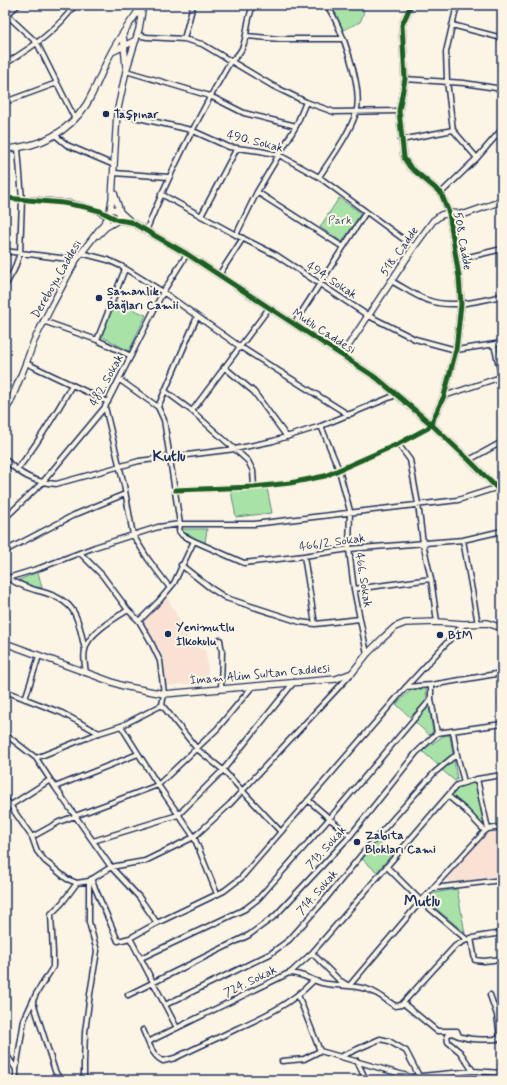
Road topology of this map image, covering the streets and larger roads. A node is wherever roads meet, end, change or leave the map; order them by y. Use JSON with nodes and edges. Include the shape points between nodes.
{"nodes":[{"id":1,"x":18,"y":5,"type":"edge"},
{"id":2,"x":75,"y":5,"type":"edge"},
{"id":3,"x":143,"y":5,"type":"edge"},
{"id":4,"x":193,"y":5,"type":"edge"},
{"id":5,"x":253,"y":5,"type":"edge"},
{"id":6,"x":327,"y":5,"type":"edge"},
{"id":7,"x":411,"y":5,"type":"edge"},
{"id":8,"x":457,"y":5,"type":"edge"},
{"id":9,"x":6,"y":16,"type":"edge"},
{"id":10,"x":128,"y":25,"type":"junction"},
{"id":11,"x":452,"y":25,"type":"junction"},
{"id":12,"x":123,"y":33,"type":"junction"},
{"id":13,"x":137,"y":34,"type":"junction"},
{"id":14,"x":246,"y":36,"type":"junction"},
{"id":15,"x":502,"y":38,"type":"edge"},
{"id":16,"x":184,"y":39,"type":"junction"},
{"id":17,"x":343,"y":39,"type":"junction"},
{"id":18,"x":37,"y":43,"type":"junction"},
{"id":19,"x":124,"y":45,"type":"junction"},
{"id":20,"x":112,"y":52,"type":"junction"},
{"id":21,"x":5,"y":62,"type":"edge"},
{"id":22,"x":230,"y":62,"type":"junction"},
{"id":23,"x":126,"y":71,"type":"junction"},
{"id":24,"x":405,"y":79,"type":"junction"},
{"id":25,"x":447,"y":81,"type":"junction"},
{"id":26,"x":57,"y":83,"type":"junction"},
{"id":27,"x":502,"y":89,"type":"edge"},
{"id":28,"x":210,"y":96,"type":"junction"},
{"id":29,"x":5,"y":102,"type":"edge"},
{"id":30,"x":306,"y":102,"type":"junction"},
{"id":31,"x":399,"y":111,"type":"junction"},
{"id":32,"x":356,"y":112,"type":"junction"},
{"id":33,"x":117,"y":113,"type":"junction"},
{"id":34,"x":75,"y":119,"type":"junction"},
{"id":35,"x":296,"y":126,"type":"junction"},
{"id":36,"x":502,"y":129,"type":"edge"},
{"id":37,"x":191,"y":130,"type":"junction"},
{"id":38,"x":453,"y":130,"type":"junction"},
{"id":39,"x":55,"y":135,"type":"junction"},
{"id":40,"x":401,"y":140,"type":"junction"},
{"id":41,"x":18,"y":148,"type":"junction"},
{"id":42,"x":237,"y":148,"type":"junction"},
{"id":43,"x":5,"y":149,"type":"edge"},
{"id":44,"x":279,"y":156,"type":"junction"},
{"id":45,"x":477,"y":158,"type":"junction"},
{"id":46,"x":114,"y":165,"type":"junction"},
{"id":47,"x":114,"y":173,"type":"junction"},
{"id":48,"x":168,"y":177,"type":"junction"},
{"id":49,"x":319,"y":177,"type":"junction"},
{"id":50,"x":113,"y":189,"type":"junction"},
{"id":51,"x":257,"y":192,"type":"junction"},
{"id":52,"x":441,"y":193,"type":"junction"},
{"id":53,"x":161,"y":194,"type":"junction"},
{"id":54,"x":5,"y":198,"type":"edge"},
{"id":55,"x":22,"y":200,"type":"junction"},
{"id":56,"x":502,"y":201,"type":"edge"},
{"id":57,"x":111,"y":208,"type":"junction"},
{"id":58,"x":100,"y":211,"type":"junction"},
{"id":59,"x":120,"y":212,"type":"junction"},
{"id":60,"x":366,"y":212,"type":"junction"},
{"id":61,"x":449,"y":213,"type":"junction"},
{"id":62,"x":202,"y":216,"type":"junction"},
{"id":63,"x":109,"y":217,"type":"junction"},
{"id":64,"x":118,"y":220,"type":"junction"},
{"id":65,"x":131,"y":222,"type":"junction"},
{"id":66,"x":146,"y":231,"type":"junction"},
{"id":67,"x":236,"y":235,"type":"junction"},
{"id":68,"x":242,"y":238,"type":"junction"},
{"id":69,"x":87,"y":244,"type":"junction"},
{"id":70,"x":343,"y":247,"type":"junction"},
{"id":71,"x":414,"y":247,"type":"junction"},
{"id":72,"x":502,"y":249,"type":"edge"},
{"id":73,"x":5,"y":251,"type":"edge"},
{"id":74,"x":20,"y":253,"type":"junction"},
{"id":75,"x":81,"y":253,"type":"junction"},
{"id":76,"x":187,"y":254,"type":"junction"},
{"id":77,"x":76,"y":260,"type":"junction"},
{"id":78,"x":456,"y":260,"type":"junction"},
{"id":79,"x":125,"y":269,"type":"junction"},
{"id":80,"x":219,"y":274,"type":"junction"},
{"id":81,"x":391,"y":281,"type":"junction"},
{"id":82,"x":319,"y":283,"type":"junction"},
{"id":83,"x":5,"y":286,"type":"edge"},
{"id":84,"x":163,"y":292,"type":"junction"},
{"id":85,"x":502,"y":296,"type":"edge"},
{"id":86,"x":461,"y":304,"type":"junction"},
{"id":87,"x":269,"y":308,"type":"junction"},
{"id":88,"x":367,"y":315,"type":"junction"},
{"id":89,"x":197,"y":317,"type":"junction"},
{"id":90,"x":43,"y":321,"type":"junction"},
{"id":91,"x":294,"y":324,"type":"junction"},
{"id":92,"x":97,"y":340,"type":"junction"},
{"id":93,"x":502,"y":343,"type":"edge"},
{"id":94,"x":494,"y":345,"type":"junction"},
{"id":95,"x":239,"y":346,"type":"junction"},
{"id":96,"x":456,"y":350,"type":"junction"},
{"id":97,"x":342,"y":355,"type":"junction"},
{"id":98,"x":131,"y":356,"type":"junction"},
{"id":99,"x":26,"y":363,"type":"junction"},
{"id":100,"x":224,"y":367,"type":"junction"},
{"id":101,"x":502,"y":378,"type":"edge"},
{"id":102,"x":120,"y":380,"type":"junction"},
{"id":103,"x":72,"y":385,"type":"junction"},
{"id":104,"x":165,"y":391,"type":"junction"},
{"id":105,"x":396,"y":395,"type":"junction"},
{"id":106,"x":444,"y":396,"type":"junction"},
{"id":107,"x":108,"y":402,"type":"junction"},
{"id":108,"x":105,"y":407,"type":"junction"},
{"id":109,"x":158,"y":407,"type":"junction"},
{"id":110,"x":5,"y":410,"type":"edge"},
{"id":111,"x":192,"y":411,"type":"junction"},
{"id":112,"x":349,"y":415,"type":"junction"},
{"id":113,"x":431,"y":424,"type":"junction"},
{"id":114,"x":321,"y":426,"type":"junction"},
{"id":115,"x":287,"y":437,"type":"junction"},
{"id":116,"x":502,"y":442,"type":"edge"},
{"id":117,"x":398,"y":444,"type":"junction"},
{"id":118,"x":235,"y":449,"type":"junction"},
{"id":119,"x":169,"y":457,"type":"junction"},
{"id":120,"x":5,"y":459,"type":"edge"},
{"id":121,"x":469,"y":460,"type":"junction"},
{"id":122,"x":120,"y":466,"type":"junction"},
{"id":123,"x":17,"y":470,"type":"junction"},
{"id":124,"x":339,"y":470,"type":"junction"},
{"id":125,"x":42,"y":483,"type":"junction"},
{"id":126,"x":254,"y":487,"type":"junction"},
{"id":127,"x":500,"y":487,"type":"edge"},
{"id":128,"x":175,"y":490,"type":"junction"},
{"id":129,"x":125,"y":494,"type":"junction"},
{"id":130,"x":502,"y":498,"type":"edge"},
{"id":131,"x":418,"y":504,"type":"junction"},
{"id":132,"x":350,"y":511,"type":"junction"},
{"id":133,"x":5,"y":518,"type":"edge"},
{"id":134,"x":180,"y":524,"type":"junction"},
{"id":135,"x":502,"y":531,"type":"edge"},
{"id":136,"x":133,"y":535,"type":"junction"},
{"id":137,"x":463,"y":540,"type":"junction"},
{"id":138,"x":194,"y":541,"type":"junction"},
{"id":139,"x":423,"y":543,"type":"junction"},
{"id":140,"x":349,"y":549,"type":"junction"},
{"id":141,"x":5,"y":551,"type":"edge"},
{"id":142,"x":80,"y":553,"type":"junction"},
{"id":143,"x":304,"y":556,"type":"junction"},
{"id":144,"x":181,"y":564,"type":"junction"},
{"id":145,"x":6,"y":578,"type":"edge"},
{"id":146,"x":431,"y":579,"type":"junction"},
{"id":147,"x":170,"y":588,"type":"junction"},
{"id":148,"x":354,"y":589,"type":"junction"},
{"id":149,"x":128,"y":610,"type":"junction"},
{"id":150,"x":360,"y":619,"type":"junction"},
{"id":151,"x":139,"y":621,"type":"junction"},
{"id":152,"x":437,"y":622,"type":"junction"},
{"id":153,"x":315,"y":624,"type":"junction"},
{"id":154,"x":464,"y":624,"type":"junction"},
{"id":155,"x":478,"y":624,"type":"junction"},
{"id":156,"x":502,"y":628,"type":"edge"},
{"id":157,"x":220,"y":640,"type":"dead end"},
{"id":158,"x":5,"y":643,"type":"edge"},
{"id":159,"x":84,"y":650,"type":"junction"},
{"id":160,"x":367,"y":654,"type":"junction"},
{"id":161,"x":39,"y":656,"type":"junction"},
{"id":162,"x":86,"y":673,"type":"junction"},
{"id":163,"x":352,"y":673,"type":"junction"},
{"id":164,"x":502,"y":673,"type":"edge"},
{"id":165,"x":294,"y":682,"type":"junction"},
{"id":166,"x":431,"y":685,"type":"junction"},
{"id":167,"x":252,"y":687,"type":"junction"},
{"id":168,"x":406,"y":687,"type":"junction"},
{"id":169,"x":221,"y":689,"type":"junction"},
{"id":170,"x":5,"y":691,"type":"edge"},
{"id":171,"x":164,"y":694,"type":"junction"},
{"id":172,"x":25,"y":698,"type":"junction"},
{"id":173,"x":432,"y":699,"type":"junction"},
{"id":174,"x":162,"y":705,"type":"junction"},
{"id":175,"x":502,"y":724,"type":"edge"},
{"id":176,"x":121,"y":726,"type":"junction"},
{"id":177,"x":453,"y":731,"type":"junction"},
{"id":178,"x":99,"y":733,"type":"junction"},
{"id":179,"x":437,"y":733,"type":"junction"},
{"id":180,"x":6,"y":735,"type":"edge"},
{"id":181,"x":197,"y":748,"type":"junction"},
{"id":182,"x":138,"y":754,"type":"junction"},
{"id":183,"x":457,"y":755,"type":"junction"},
{"id":184,"x":36,"y":758,"type":"junction"},
{"id":185,"x":223,"y":770,"type":"junction"},
{"id":186,"x":502,"y":775,"type":"edge"},
{"id":187,"x":477,"y":779,"type":"junction"},
{"id":188,"x":50,"y":780,"type":"junction"},
{"id":189,"x":464,"y":782,"type":"junction"},
{"id":190,"x":158,"y":786,"type":"junction"},
{"id":191,"x":55,"y":787,"type":"junction"},
{"id":192,"x":242,"y":791,"type":"junction"},
{"id":193,"x":448,"y":796,"type":"junction"},
{"id":194,"x":5,"y":798,"type":"edge"},
{"id":195,"x":308,"y":800,"type":"junction"},
{"id":196,"x":11,"y":805,"type":"junction"},
{"id":197,"x":178,"y":815,"type":"junction"},
{"id":198,"x":76,"y":816,"type":"junction"},
{"id":199,"x":329,"y":819,"type":"junction"},
{"id":200,"x":502,"y":827,"type":"edge"},
{"id":201,"x":486,"y":830,"type":"junction"},
{"id":202,"x":281,"y":832,"type":"junction"},
{"id":203,"x":350,"y":836,"type":"junction"},
{"id":204,"x":32,"y":837,"type":"junction"},
{"id":205,"x":194,"y":837,"type":"junction"},
{"id":206,"x":93,"y":841,"type":"junction"},
{"id":207,"x":111,"y":867,"type":"junction"},
{"id":208,"x":387,"y":867,"type":"junction"},
{"id":209,"x":90,"y":880,"type":"junction"},
{"id":210,"x":502,"y":880,"type":"edge"},
{"id":211,"x":77,"y":883,"type":"junction"},
{"id":212,"x":433,"y":888,"type":"junction"},
{"id":213,"x":217,"y":894,"type":"junction"},
{"id":214,"x":421,"y":901,"type":"junction"},
{"id":215,"x":157,"y":922,"type":"junction"},
{"id":216,"x":502,"y":932,"type":"edge"},
{"id":217,"x":130,"y":938,"type":"junction"},
{"id":218,"x":471,"y":938,"type":"junction"},
{"id":219,"x":466,"y":939,"type":"junction"},
{"id":220,"x":312,"y":953,"type":"junction"},
{"id":221,"x":141,"y":958,"type":"junction"},
{"id":222,"x":502,"y":959,"type":"edge"},
{"id":223,"x":289,"y":973,"type":"junction"},
{"id":224,"x":313,"y":981,"type":"junction"},
{"id":225,"x":154,"y":983,"type":"junction"},
{"id":226,"x":349,"y":986,"type":"junction"},
{"id":227,"x":128,"y":995,"type":"dead end"},
{"id":228,"x":298,"y":995,"type":"junction"},
{"id":229,"x":490,"y":995,"type":"dead end"},
{"id":230,"x":33,"y":1002,"type":"junction"},
{"id":231,"x":403,"y":1003,"type":"junction"},
{"id":232,"x":165,"y":1005,"type":"junction"},
{"id":233,"x":177,"y":1028,"type":"junction"},
{"id":234,"x":143,"y":1030,"type":"dead end"},
{"id":235,"x":459,"y":1036,"type":"junction"},
{"id":236,"x":501,"y":1038,"type":"edge"},
{"id":237,"x":148,"y":1042,"type":"junction"},
{"id":238,"x":320,"y":1051,"type":"junction"},
{"id":239,"x":5,"y":1053,"type":"edge"},
{"id":240,"x":342,"y":1057,"type":"junction"},
{"id":241,"x":282,"y":1061,"type":"dead end"},
{"id":242,"x":357,"y":1061,"type":"junction"},
{"id":243,"x":16,"y":1070,"type":"junction"},
{"id":244,"x":473,"y":1071,"type":"junction"},
{"id":245,"x":502,"y":1073,"type":"edge"},
{"id":246,"x":419,"y":1076,"type":"junction"},
{"id":247,"x":16,"y":1080,"type":"edge"},
{"id":248,"x":60,"y":1080,"type":"edge"},
{"id":249,"x":84,"y":1080,"type":"edge"},
{"id":250,"x":366,"y":1080,"type":"edge"}],
"edges":[{"from":1,"to":9,"type":"street"},
{"from":2,"to":18,"type":"street","via":[[66,17]]},
{"from":3,"to":10,"type":"street"},
{"from":3,"to":13,"type":"street","name":"Dereboyu Caddesi"},
{"from":4,"to":16,"type":"street"},
{"from":5,"to":14,"type":"street"},
{"from":6,"to":17,"type":"street"},
{"from":7,"to":24,"type":"street","name":"508. Cadde","via":[[402,25]]},
{"from":8,"to":11,"type":"street"},
{"from":9,"to":18,"type":"street"},
{"from":10,"to":12,"type":"street"},
{"from":10,"to":13,"type":"street"},
{"from":11,"to":15,"type":"street"},
{"from":11,"to":25,"type":"street","via":[[446,52]]},
{"from":12,"to":19,"type":"street"},
{"from":12,"to":20,"type":"street"},
{"from":13,"to":16,"type":"street","via":[[148,38]]},
{"from":13,"to":19,"type":"street"},
{"from":13,"to":23,"type":"street","name":"Dereboyu Caddesi"},
{"from":14,"to":17,"type":"street","via":[[280,40]]},
{"from":14,"to":22,"type":"street","via":[[244,46]]},
{"from":16,"to":22,"type":"street","via":[[202,44]]},
{"from":17,"to":32,"type":"street","via":[[357,92]]},
{"from":18,"to":21,"type":"street"},
{"from":18,"to":26,"type":"street"},
{"from":19,"to":20,"type":"street"},
{"from":19,"to":23,"type":"street"},
{"from":20,"to":34,"type":"street","via":[[86,105]]},
{"from":22,"to":28,"type":"street"},
{"from":22,"to":30,"type":"street"},
{"from":23,"to":28,"type":"street"},
{"from":23,"to":33,"type":"street","name":"Dereboyu Caddesi"},
{"from":24,"to":25,"type":"street"},
{"from":24,"to":31,"type":"street","name":"508. Cadde"},
{"from":25,"to":27,"type":"street"},
{"from":25,"to":38,"type":"street"},
{"from":26,"to":29,"type":"street"},
{"from":26,"to":34,"type":"street"},
{"from":28,"to":35,"type":"street","via":[[244,113]]},
{"from":28,"to":37,"type":"street"},
{"from":30,"to":32,"type":"street","via":[[334,112]]},
{"from":30,"to":35,"type":"street"},
{"from":31,"to":32,"type":"street"},
{"from":31,"to":40,"type":"street","name":"508. Cadde"},
{"from":32,"to":49,"type":"street","via":[[346,136]]},
{"from":33,"to":37,"type":"street","name":"490. Sokak"},
{"from":33,"to":46,"type":"street","name":"Dereboyu Caddesi"},
{"from":34,"to":39,"type":"street"},
{"from":35,"to":44,"type":"street"},
{"from":36,"to":45,"type":"street"},
{"from":37,"to":42,"type":"street","name":"490. Sokak"},
{"from":37,"to":48,"type":"street"},
{"from":38,"to":40,"type":"street"},
{"from":38,"to":45,"type":"street"},
{"from":39,"to":41,"type":"street"},
{"from":39,"to":46,"type":"street","via":[[68,145]]},
{"from":40,"to":52,"type":"street","name":"508. Cadde","via":[[404,158],[410,167]]},
{"from":41,"to":43,"type":"street"},
{"from":41,"to":55,"type":"street"},
{"from":42,"to":44,"type":"street","name":"490. Sokak"},
{"from":42,"to":62,"type":"street"},
{"from":44,"to":49,"type":"street","name":"490. Sokak"},
{"from":44,"to":51,"type":"street"},
{"from":45,"to":52,"type":"street"},
{"from":46,"to":47,"type":"street","name":"Dereboyu Caddesi"},
{"from":47,"to":48,"type":"street"},
{"from":47,"to":50,"type":"street","name":"Dereboyu Caddesi"},
{"from":48,"to":53,"type":"street"},
{"from":49,"to":60,"type":"street","name":"490. Sokak"},
{"from":50,"to":57,"type":"street","name":"Dereboyu Caddesi"},
{"from":50,"to":59,"type":"street"},
{"from":51,"to":67,"type":"street"},
{"from":51,"to":70,"type":"street"},
{"from":52,"to":61,"type":"street","name":"508. Cadde"},
{"from":53,"to":62,"type":"street","name":"494. Sokak"},
{"from":53,"to":66,"type":"street"},
{"from":54,"to":55,"type":"street"},
{"from":55,"to":58,"type":"street","via":[[63,203]]},
{"from":55,"to":74,"type":"street"},
{"from":56,"to":61,"type":"street","name":"518. Cadde","via":[[465,214]]},
{"from":57,"to":58,"type":"street"},
{"from":57,"to":59,"type":"street"},
{"from":57,"to":63,"type":"street","name":"Dereboyu Caddesi"},
{"from":58,"to":63,"type":"street"},
{"from":59,"to":64,"type":"street"},
{"from":59,"to":65,"type":"street"},
{"from":60,"to":70,"type":"street"},
{"from":60,"to":71,"type":"street","name":"490. Sokak"},
{"from":61,"to":71,"type":"street","name":"518. Cadde","via":[[433,221]]},
{"from":61,"to":78,"type":"street","name":"508. Cadde"},
{"from":62,"to":67,"type":"street","name":"494. Sokak"},
{"from":63,"to":64,"type":"street","name":"Mutlu Caddesi"},
{"from":63,"to":69,"type":"street","name":"Dereboyu Caddesi"},
{"from":64,"to":65,"type":"street","name":"Mutlu Caddesi"},
{"from":64,"to":69,"type":"street"},
{"from":65,"to":66,"type":"street","name":"Mutlu Caddesi"},
{"from":66,"to":76,"type":"street","name":"Mutlu Caddesi"},
{"from":67,"to":68,"type":"street","name":"494. Sokak"},
{"from":68,"to":80,"type":"street"},
{"from":68,"to":82,"type":"street","name":"494. Sokak","via":[[276,255]]},
{"from":69,"to":75,"type":"street","name":"Dereboyu Caddesi"},
{"from":70,"to":82,"type":"street"},
{"from":71,"to":81,"type":"street","name":"518. Cadde"},
{"from":72,"to":78,"type":"street"},
{"from":73,"to":74,"type":"street"},
{"from":74,"to":77,"type":"street"},
{"from":74,"to":83,"type":"street"},
{"from":75,"to":77,"type":"street","name":"Dereboyu Caddesi"},
{"from":75,"to":79,"type":"street","via":[[108,260]]},
{"from":76,"to":80,"type":"street","name":"Mutlu Caddesi"},
{"from":76,"to":84,"type":"street","name":"482. Sokak"},
{"from":77,"to":90,"type":"street","name":"Dereboyu Caddesi"},
{"from":78,"to":86,"type":"street","name":"508. Cadde"},
{"from":79,"to":84,"type":"street"},
{"from":79,"to":92,"type":"street"},
{"from":80,"to":87,"type":"street","name":"Mutlu Caddesi"},
{"from":81,"to":86,"type":"street","via":[[427,300]]},
{"from":81,"to":88,"type":"street","name":"518. Cadde"},
{"from":82,"to":88,"type":"street","name":"494. Sokak"},
{"from":82,"to":91,"type":"street"},
{"from":84,"to":89,"type":"street"},
{"from":84,"to":98,"type":"street","name":"482. Sokak"},
{"from":85,"to":86,"type":"street"},
{"from":86,"to":96,"type":"street","name":"508. Cadde"},
{"from":87,"to":91,"type":"street","name":"Mutlu Caddesi"},
{"from":87,"to":95,"type":"street"},
{"from":88,"to":96,"type":"street","name":"494. Sokak","via":[[415,339]]},
{"from":88,"to":97,"type":"street","name":"518. Cadde"},
{"from":89,"to":95,"type":"street"},
{"from":89,"to":104,"type":"street"},
{"from":90,"to":92,"type":"street"},
{"from":90,"to":99,"type":"street","name":"Dereboyu Caddesi"},
{"from":91,"to":97,"type":"street","name":"Mutlu Caddesi"},
{"from":92,"to":98,"type":"street"},
{"from":93,"to":94,"type":"street","name":"494. Sokak"},
{"from":94,"to":96,"type":"street","name":"494. Sokak"},
{"from":94,"to":101,"type":"street"},
{"from":95,"to":100,"type":"street"},
{"from":95,"to":112,"type":"street"},
{"from":96,"to":106,"type":"street","name":"508. Cadde"},
{"from":97,"to":105,"type":"street","name":"Mutlu Caddesi","via":[[378,379]]},
{"from":98,"to":102,"type":"street","name":"482. Sokak"},
{"from":99,"to":103,"type":"street"},
{"from":99,"to":110,"type":"street","name":"Dereboyu Caddesi"},
{"from":100,"to":111,"type":"street"},
{"from":100,"to":115,"type":"street","via":[[254,392]]},
{"from":101,"to":106,"type":"street"},
{"from":102,"to":107,"type":"street","name":"482. Sokak"},
{"from":102,"to":109,"type":"street"},
{"from":103,"to":107,"type":"street"},
{"from":103,"to":123,"type":"street","via":[[38,443]]},
{"from":104,"to":109,"type":"street"},
{"from":104,"to":111,"type":"street"},
{"from":105,"to":112,"type":"street"},
{"from":105,"to":113,"type":"street","name":"Mutlu Caddesi"},
{"from":106,"to":113,"type":"street","name":"508. Cadde"},
{"from":107,"to":108,"type":"street","name":"482. Sokak"},
{"from":108,"to":122,"type":"street"},
{"from":108,"to":125,"type":"street","name":"482. Sokak"},
{"from":109,"to":119,"type":"street","via":[[164,420]]},
{"from":111,"to":118,"type":"street"},
{"from":112,"to":114,"type":"street"},
{"from":113,"to":117,"type":"street"},
{"from":113,"to":121,"type":"street","name":"Mutlu Caddesi"},
{"from":114,"to":115,"type":"street"},
{"from":114,"to":124,"type":"street","name":"466. Sokak"},
{"from":115,"to":118,"type":"street"},
{"from":116,"to":121,"type":"street"},
{"from":117,"to":124,"type":"street"},
{"from":117,"to":131,"type":"street","via":[[410,460]]},
{"from":118,"to":119,"type":"street"},
{"from":118,"to":126,"type":"street","via":[[251,466]]},
{"from":119,"to":122,"type":"street"},
{"from":119,"to":128,"type":"street"},
{"from":120,"to":123,"type":"street"},
{"from":121,"to":127,"type":"street","name":"Mutlu Caddesi"},
{"from":122,"to":125,"type":"street","via":[[56,484]]},
{"from":122,"to":129,"type":"street"},
{"from":123,"to":125,"type":"street"},
{"from":124,"to":126,"type":"street","via":[[325,476]]},
{"from":124,"to":132,"type":"street","name":"466. Sokak"},
{"from":125,"to":133,"type":"street","name":"482. Sokak"},
{"from":126,"to":128,"type":"street"},
{"from":127,"to":130,"type":"street","name":"Mutlu Caddesi"},
{"from":127,"to":131,"type":"street","via":[[458,500]]},
{"from":128,"to":134,"type":"street"},
{"from":129,"to":136,"type":"street"},
{"from":129,"to":141,"type":"street","via":[[74,515]]},
{"from":131,"to":132,"type":"street"},
{"from":131,"to":139,"type":"street"},
{"from":132,"to":134,"type":"street","via":[[254,524]]},
{"from":132,"to":140,"type":"street","name":"466. Sokak"},
{"from":134,"to":136,"type":"street","via":[[158,527]]},
{"from":134,"to":138,"type":"street","name":"466/2. Sokak","via":[[179,531]]},
{"from":135,"to":137,"type":"street","name":"466/2. Sokak"},
{"from":136,"to":142,"type":"street"},
{"from":136,"to":147,"type":"street"},
{"from":137,"to":139,"type":"street","name":"466/2. Sokak"},
{"from":137,"to":155,"type":"street"},
{"from":138,"to":143,"type":"street","name":"466/2. Sokak","via":[[244,563]]},
{"from":138,"to":144,"type":"street"},
{"from":139,"to":140,"type":"street","name":"466/2. Sokak"},
{"from":139,"to":146,"type":"street"},
{"from":140,"to":143,"type":"street","name":"466/2. Sokak"},
{"from":140,"to":148,"type":"street","name":"466. Sokak"},
{"from":142,"to":145,"type":"street"},
{"from":142,"to":149,"type":"street","via":[[102,575]]},
{"from":143,"to":153,"type":"street"},
{"from":144,"to":147,"type":"street"},
{"from":144,"to":153,"type":"street","via":[[226,598],[300,622]]},
{"from":145,"to":159,"type":"street","via":[[24,587],[47,593],[72,609],[81,632]]},
{"from":146,"to":148,"type":"street"},
{"from":146,"to":152,"type":"street"},
{"from":147,"to":151,"type":"street"},
{"from":148,"to":150,"type":"street","name":"466. Sokak"},
{"from":149,"to":151,"type":"street"},
{"from":149,"to":159,"type":"street","via":[[98,631]]},
{"from":150,"to":153,"type":"street"},
{"from":150,"to":160,"type":"street","name":"466. Sokak"},
{"from":151,"to":171,"type":"street","via":[[160,661]]},
{"from":152,"to":154,"type":"street"},
{"from":152,"to":160,"type":"street","via":[[405,623],[395,627]]},
{"from":154,"to":155,"type":"street"},
{"from":154,"to":168,"type":"street"},
{"from":155,"to":156,"type":"street"},
{"from":157,"to":169,"type":"street"},
{"from":158,"to":161,"type":"street","name":"İmam Alim Sultan Caddesi"},
{"from":159,"to":162,"type":"street"},
{"from":160,"to":163,"type":"street"},
{"from":161,"to":162,"type":"street","name":"İmam Alim Sultan Caddesi"},
{"from":161,"to":172,"type":"street"},
{"from":162,"to":171,"type":"street","name":"İmam Alim Sultan Caddesi","via":[[122,686]]},
{"from":163,"to":165,"type":"street","name":"İmam Alim Sultan Caddesi","via":[[336,679]]},
{"from":163,"to":192,"type":"street"},
{"from":164,"to":166,"type":"street"},
{"from":165,"to":167,"type":"street","name":"İmam Alim Sultan Caddesi"},
{"from":165,"to":185,"type":"street"},
{"from":166,"to":168,"type":"street"},
{"from":166,"to":173,"type":"street"},
{"from":167,"to":169,"type":"street","name":"İmam Alim Sultan Caddesi"},
{"from":167,"to":181,"type":"street","via":[[218,729]]},
{"from":168,"to":195,"type":"street"},
{"from":169,"to":171,"type":"street","name":"İmam Alim Sultan Caddesi"},
{"from":170,"to":172,"type":"street"},
{"from":171,"to":174,"type":"street"},
{"from":172,"to":178,"type":"street"},
{"from":173,"to":179,"type":"street"},
{"from":173,"to":199,"type":"street"},
{"from":174,"to":176,"type":"street"},
{"from":174,"to":181,"type":"street"},
{"from":175,"to":177,"type":"street"},
{"from":176,"to":178,"type":"street"},
{"from":176,"to":182,"type":"street"},
{"from":177,"to":179,"type":"street"},
{"from":177,"to":183,"type":"street"},
{"from":178,"to":184,"type":"street"},
{"from":179,"to":203,"type":"street","name":"713. Sokak","via":[[416,753]]},
{"from":180,"to":184,"type":"street"},
{"from":181,"to":185,"type":"street"},
{"from":181,"to":190,"type":"street"},
{"from":182,"to":190,"type":"street"},
{"from":182,"to":191,"type":"street"},
{"from":183,"to":189,"type":"street"},
{"from":183,"to":232,"type":"street","name":"714. Sokak","via":[[434,773],[288,940],[270,954]]},
{"from":184,"to":188,"type":"street"},
{"from":185,"to":192,"type":"street"},
{"from":185,"to":197,"type":"street"},
{"from":186,"to":187,"type":"street"},
{"from":187,"to":189,"type":"street"},
{"from":187,"to":201,"type":"street"},
{"from":188,"to":191,"type":"street"},
{"from":188,"to":196,"type":"street"},
{"from":189,"to":193,"type":"street","via":[[457,785]]},
{"from":190,"to":197,"type":"street"},
{"from":190,"to":198,"type":"street"},
{"from":191,"to":198,"type":"street"},
{"from":192,"to":202,"type":"street"},
{"from":192,"to":205,"type":"street"},
{"from":193,"to":201,"type":"street"},
{"from":193,"to":208,"type":"street"},
{"from":194,"to":196,"type":"street"},
{"from":195,"to":199,"type":"street"},
{"from":195,"to":202,"type":"street"},
{"from":196,"to":204,"type":"street"},
{"from":197,"to":205,"type":"street"},
{"from":197,"to":206,"type":"street"},
{"from":198,"to":204,"type":"street"},
{"from":198,"to":206,"type":"street"},
{"from":199,"to":203,"type":"street"},
{"from":199,"to":221,"type":"street","via":[[258,899],[245,909]]},
{"from":200,"to":201,"type":"street"},
{"from":201,"to":212,"type":"street"},
{"from":202,"to":213,"type":"street","via":[[240,878]]},
{"from":203,"to":225,"type":"street","name":"713. Sokak","via":[[276,916],[249,935]]},
{"from":204,"to":211,"type":"street","via":[[37,851],[45,861],[67,879]]},
{"from":205,"to":207,"type":"street","via":[[145,861]]},
{"from":205,"to":213,"type":"street"},
{"from":206,"to":207,"type":"street"},
{"from":207,"to":209,"type":"street"},
{"from":207,"to":215,"type":"street","via":[[139,897]]},
{"from":208,"to":214,"type":"street"},
{"from":208,"to":220,"type":"street"},
{"from":209,"to":211,"type":"street"},
{"from":209,"to":217,"type":"street","via":[[118,941]]},
{"from":209,"to":249,"type":"street","via":[[89,922],[97,951],[85,1032]]},
{"from":210,"to":212,"type":"street"},
{"from":211,"to":230,"type":"street","via":[[51,914],[53,967]]},
{"from":212,"to":214,"type":"street"},
{"from":213,"to":215,"type":"street"},
{"from":214,"to":219,"type":"street"},
{"from":214,"to":226,"type":"street"},
{"from":215,"to":217,"type":"street"},
{"from":216,"to":218,"type":"street"},
{"from":217,"to":221,"type":"street"},
{"from":218,"to":219,"type":"street"},
{"from":218,"to":222,"type":"street","via":[[475,960]]},
{"from":219,"to":231,"type":"street","via":[[455,946]]},
{"from":220,"to":223,"type":"street"},
{"from":220,"to":226,"type":"street"},
{"from":221,"to":225,"type":"street"},
{"from":223,"to":224,"type":"street","name":"724. Sokak","via":[[298,973]]},
{"from":223,"to":233,"type":"street","name":"724. Sokak"},
{"from":224,"to":226,"type":"street","name":"724. Sokak"},
{"from":224,"to":228,"type":"street"},
{"from":225,"to":227,"type":"street","name":"713. Sokak"},
{"from":225,"to":232,"type":"street"},
{"from":226,"to":231,"type":"street","name":"724. Sokak","via":[[364,988],[395,1006]]},
{"from":228,"to":237,"type":"street","via":[[265,1016],[175,1058],[159,1060]]},
{"from":228,"to":238,"type":"street"},
{"from":229,"to":236,"type":"street"},
{"from":230,"to":243,"type":"street","via":[[23,1025]]},
{"from":230,"to":248,"type":"street"},
{"from":231,"to":235,"type":"street","via":[[436,1031],[456,1031]]},
{"from":232,"to":233,"type":"street"},
{"from":233,"to":237,"type":"street","name":"724. Sokak"},
{"from":234,"to":237,"type":"street"},
{"from":235,"to":236,"type":"street","via":[[470,1040]]},
{"from":235,"to":244,"type":"street","via":[[449,1033],[448,1042],[460,1052]]},
{"from":238,"to":240,"type":"street"},
{"from":238,"to":241,"type":"street","via":[[304,1059]]},
{"from":239,"to":243,"type":"street"},
{"from":240,"to":242,"type":"street"},
{"from":240,"to":246,"type":"street","via":[[380,1039],[389,1041],[406,1051]]},
{"from":242,"to":246,"type":"street","via":[[411,1077]]},
{"from":242,"to":250,"type":"street"},
{"from":243,"to":247,"type":"street"},
{"from":244,"to":245,"type":"street"},
{"from":244,"to":246,"type":"street"}]}
